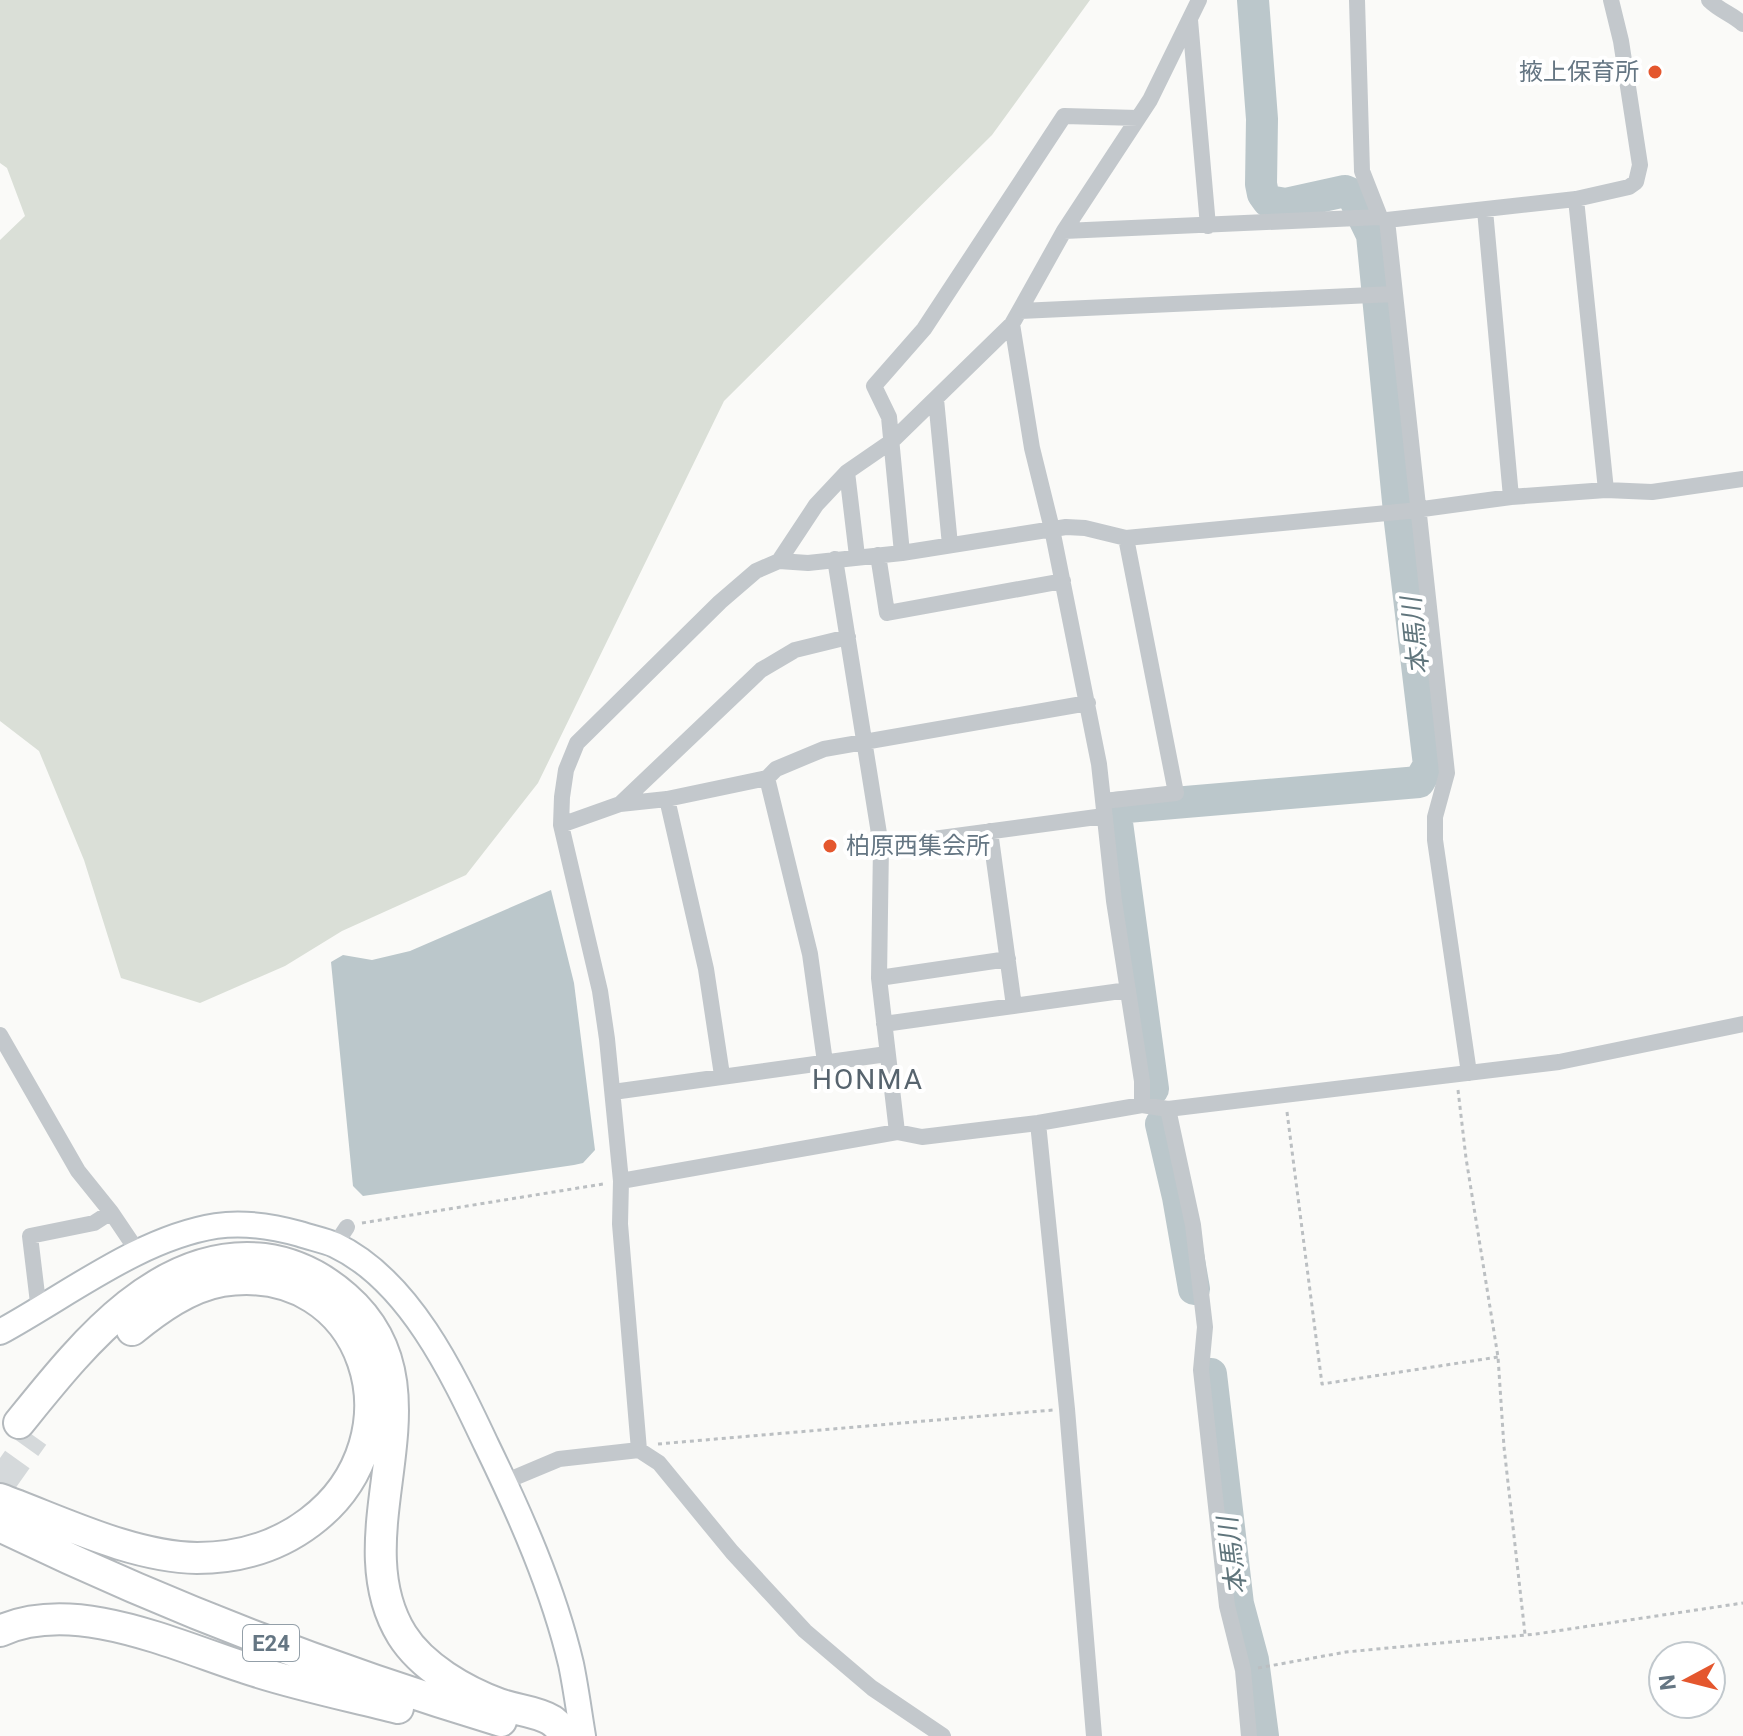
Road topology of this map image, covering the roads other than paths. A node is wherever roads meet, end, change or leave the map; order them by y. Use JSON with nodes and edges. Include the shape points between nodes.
{"nodes":[{"id":1,"x":1199,"y":0,"type":"edge"},
{"id":2,"x":1357,"y":0,"type":"edge"},
{"id":3,"x":1611,"y":0,"type":"edge"},
{"id":4,"x":1709,"y":0,"type":"edge"},
{"id":5,"x":1739,"y":14,"type":"edge"},
{"id":6,"x":1190,"y":20,"type":"junction"},
{"id":7,"x":1138,"y":118,"type":"junction"},
{"id":8,"x":1576,"y":199,"type":"junction"},
{"id":9,"x":1485,"y":210,"type":"junction"},
{"id":10,"x":1372,"y":219,"type":"junction"},
{"id":11,"x":1208,"y":226,"type":"junction"},
{"id":12,"x":1064,"y":231,"type":"junction"},
{"id":13,"x":1382,"y":295,"type":"junction"},
{"id":14,"x":1016,"y":318,"type":"junction"},
{"id":15,"x":936,"y":399,"type":"junction"},
{"id":16,"x":892,"y":441,"type":"junction"},
{"id":17,"x":847,"y":472,"type":"junction"},
{"id":18,"x":1743,"y":479,"type":"edge"},
{"id":19,"x":1606,"y":490,"type":"junction"},
{"id":20,"x":1511,"y":497,"type":"junction"},
{"id":21,"x":1412,"y":510,"type":"junction"},
{"id":22,"x":1052,"y":529,"type":"junction"},
{"id":23,"x":1126,"y":538,"type":"junction"},
{"id":24,"x":950,"y":545,"type":"junction"},
{"id":25,"x":902,"y":553,"type":"junction"},
{"id":26,"x":878,"y":555,"type":"junction"},
{"id":27,"x":857,"y":556,"type":"junction"},
{"id":28,"x":835,"y":559,"type":"junction"},
{"id":29,"x":779,"y":561,"type":"junction"},
{"id":30,"x":1063,"y":581,"type":"junction"},
{"id":31,"x":848,"y":637,"type":"junction"},
{"id":32,"x":1088,"y":703,"type":"junction"},
{"id":33,"x":865,"y":741,"type":"junction"},
{"id":34,"x":767,"y":778,"type":"junction"},
{"id":35,"x":667,"y":799,"type":"junction"},
{"id":36,"x":620,"y":804,"type":"junction"},
{"id":37,"x":1104,"y":809,"type":"junction"},
{"id":38,"x":561,"y":825,"type":"junction"},
{"id":39,"x":990,"y":831,"type":"junction"},
{"id":40,"x":881,"y":846,"type":"junction"},
{"id":41,"x":1008,"y":959,"type":"junction"},
{"id":42,"x":879,"y":978,"type":"junction"},
{"id":43,"x":1128,"y":990,"type":"junction"},
{"id":44,"x":1014,"y":1006,"type":"junction"},
{"id":45,"x":884,"y":1024,"type":"junction"},
{"id":46,"x":1743,"y":1024,"type":"edge"},
{"id":47,"x":0,"y":1035,"type":"edge"},
{"id":48,"x":887,"y":1054,"type":"junction"},
{"id":49,"x":825,"y":1062,"type":"junction"},
{"id":50,"x":1463,"y":1074,"type":"junction"},
{"id":51,"x":722,"y":1075,"type":"junction"},
{"id":52,"x":613,"y":1092,"type":"junction"},
{"id":53,"x":1155,"y":1107,"type":"junction"},
{"id":54,"x":1038,"y":1123,"type":"junction"},
{"id":55,"x":897,"y":1132,"type":"junction"},
{"id":56,"x":621,"y":1181,"type":"junction"},
{"id":57,"x":111,"y":1212,"type":"junction"},
{"id":58,"x":138,"y":1252,"type":"junction"},
{"id":59,"x":39,"y":1311,"type":"junction"},
{"id":60,"x":0,"y":1332,"type":"edge"},
{"id":61,"x":639,"y":1450,"type":"junction"},
{"id":62,"x":504,"y":1482,"type":"junction"},
{"id":63,"x":0,"y":1499,"type":"edge"},
{"id":64,"x":0,"y":1526,"type":"edge"},
{"id":65,"x":0,"y":1631,"type":"edge"},
{"id":66,"x":556,"y":1730,"type":"edge"},
{"id":67,"x":509,"y":1736,"type":"edge"},
{"id":68,"x":583,"y":1736,"type":"edge"},
{"id":69,"x":943,"y":1736,"type":"edge"},
{"id":70,"x":1094,"y":1736,"type":"edge"},
{"id":71,"x":1249,"y":1736,"type":"edge"}],
"edges":[{"from":1,"to":6,"type":"street"},
{"from":2,"to":10,"type":"street","via":[[1362,171]]},
{"from":3,"to":8,"type":"street","via":[[1640,165],[1636,182],[1629,187]]},
{"from":4,"to":5,"type":"street","via":[[1720,11]]},
{"from":6,"to":7,"type":"street"},
{"from":6,"to":11,"type":"street"},
{"from":7,"to":12,"type":"street"},
{"from":7,"to":16,"type":"street","via":[[1064,116],[924,329],[874,386],[889,417]]},
{"from":8,"to":9,"type":"street"},
{"from":8,"to":19,"type":"street"},
{"from":9,"to":10,"type":"street"},
{"from":9,"to":20,"type":"street"},
{"from":10,"to":11,"type":"street"},
{"from":10,"to":13,"type":"street"},
{"from":11,"to":12,"type":"street"},
{"from":12,"to":14,"type":"street"},
{"from":13,"to":14,"type":"street"},
{"from":13,"to":21,"type":"street"},
{"from":14,"to":15,"type":"street"},
{"from":14,"to":22,"type":"street","via":[[1032,448]]},
{"from":15,"to":16,"type":"street"},
{"from":15,"to":24,"type":"street"},
{"from":16,"to":17,"type":"street"},
{"from":16,"to":25,"type":"street"},
{"from":17,"to":27,"type":"street"},
{"from":17,"to":29,"type":"street","via":[[816,505]]},
{"from":18,"to":19,"type":"street","via":[[1652,492]]},
{"from":19,"to":20,"type":"street"},
{"from":20,"to":21,"type":"street"},
{"from":21,"to":23,"type":"street"},
{"from":21,"to":50,"type":"street","via":[[1447,773],[1435,817],[1435,840]]},
{"from":22,"to":23,"type":"street","via":[[1085,528]]},
{"from":22,"to":24,"type":"street"},
{"from":22,"to":30,"type":"street"},
{"from":23,"to":37,"type":"street","via":[[1176,793]]},
{"from":24,"to":25,"type":"street"},
{"from":25,"to":26,"type":"street"},
{"from":26,"to":27,"type":"street"},
{"from":26,"to":30,"type":"street","via":[[887,613]]},
{"from":27,"to":28,"type":"street"},
{"from":28,"to":29,"type":"street"},
{"from":28,"to":31,"type":"street"},
{"from":29,"to":38,"type":"street","via":[[756,571],[720,602],[577,743],[566,770]]},
{"from":30,"to":32,"type":"street"},
{"from":31,"to":33,"type":"street"},
{"from":31,"to":36,"type":"street","via":[[795,650],[761,670]]},
{"from":32,"to":33,"type":"street"},
{"from":32,"to":37,"type":"street"},
{"from":33,"to":34,"type":"street","via":[[824,749]]},
{"from":33,"to":40,"type":"street"},
{"from":34,"to":35,"type":"street"},
{"from":34,"to":49,"type":"street","via":[[810,954]]},
{"from":35,"to":36,"type":"street"},
{"from":35,"to":51,"type":"street","via":[[706,969]]},
{"from":36,"to":38,"type":"street"},
{"from":37,"to":39,"type":"street"},
{"from":37,"to":43,"type":"street"},
{"from":38,"to":52,"type":"street","via":[[600,991]]},
{"from":39,"to":40,"type":"street"},
{"from":39,"to":41,"type":"street"},
{"from":40,"to":42,"type":"street"},
{"from":41,"to":42,"type":"street"},
{"from":41,"to":44,"type":"street"},
{"from":42,"to":45,"type":"street"},
{"from":43,"to":44,"type":"street"},
{"from":43,"to":53,"type":"street","via":[[1142,1081]]},
{"from":44,"to":45,"type":"street"},
{"from":45,"to":48,"type":"street"},
{"from":46,"to":50,"type":"street","via":[[1559,1062]]},
{"from":47,"to":57,"type":"street","via":[[78,1171]]},
{"from":48,"to":49,"type":"street"},
{"from":48,"to":55,"type":"street"},
{"from":49,"to":51,"type":"street"},
{"from":50,"to":53,"type":"street"},
{"from":51,"to":52,"type":"street"},
{"from":52,"to":56,"type":"street"},
{"from":53,"to":54,"type":"street"},
{"from":53,"to":71,"type":"street","via":[[1193,1225],[1205,1327],[1201,1370],[1227,1606],[1243,1670]]},
{"from":54,"to":55,"type":"street","via":[[922,1137]]},
{"from":54,"to":70,"type":"street"},
{"from":55,"to":56,"type":"street"},
{"from":56,"to":61,"type":"street"},
{"from":57,"to":58,"type":"street"},
{"from":57,"to":59,"type":"street","via":[[94,1223],[30,1236]]},
{"from":58,"to":59,"type":"main road"},
{"from":58,"to":62,"type":"main road","via":[[219,1225],[341,1236],[420,1320],[453,1374]]},
{"from":59,"to":60,"type":"main road"},
{"from":61,"to":62,"type":"street","via":[[559,1459]]},
{"from":61,"to":69,"type":"street","via":[[659,1463],[805,1631],[872,1688]]},
{"from":62,"to":68,"type":"main road","via":[[540,1565],[566,1650]]},
{"from":63,"to":66,"type":"highway","via":[[167,1555],[247,1553],[299,1530],[321,1514],[354,1475],[372,1409],[364,1363],[354,1342],[310,1297],[266,1281],[219,1281],[175,1299],[128,1333],[27,1430],[63,1372],[132,1303],[173,1276],[208,1263],[244,1258],[314,1274],[369,1323],[388,1365],[394,1435],[381,1526],[381,1573],[402,1636],[426,1662],[465,1688]]},
{"from":64,"to":66,"type":"highway","number":"E24","via":[[119,1581],[372,1680]]},
{"from":65,"to":67,"type":"highway","via":[[44,1618],[108,1625],[259,1672]]}]}
